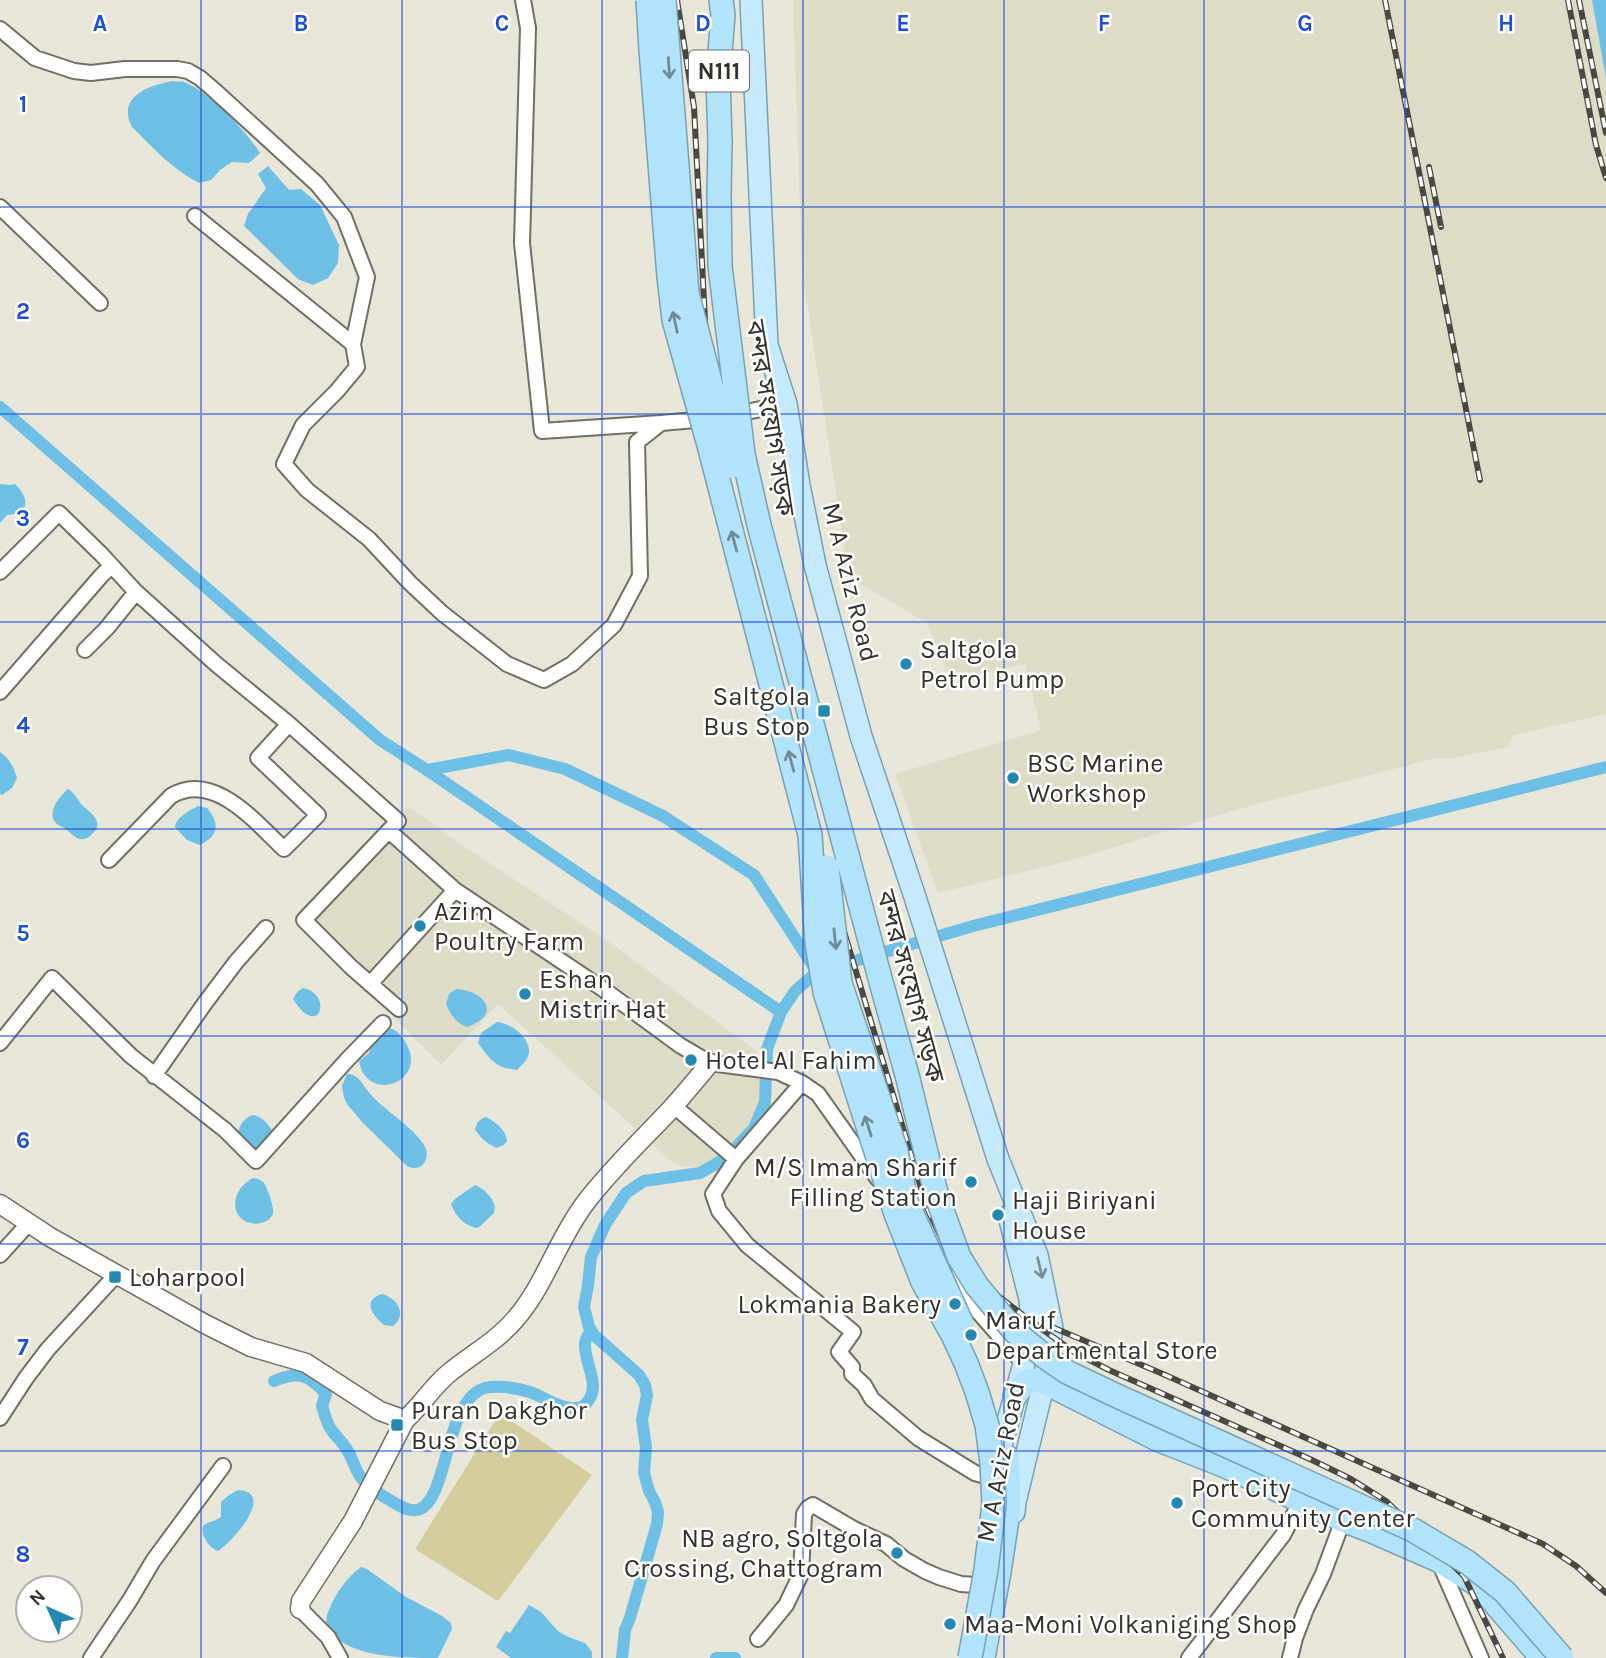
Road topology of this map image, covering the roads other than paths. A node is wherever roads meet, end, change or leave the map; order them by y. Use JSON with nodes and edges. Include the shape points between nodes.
{"nodes":[{"id":1,"x":523,"y":0,"type":"edge"},
{"id":2,"x":648,"y":0,"type":"edge"},
{"id":3,"x":664,"y":0,"type":"edge"},
{"id":4,"x":721,"y":0,"type":"edge"},
{"id":5,"x":751,"y":0,"type":"edge"},
{"id":6,"x":0,"y":29,"type":"edge"},
{"id":7,"x":0,"y":207,"type":"edge"},
{"id":8,"x":195,"y":216,"type":"dead end"},
{"id":9,"x":100,"y":303,"type":"dead end"},
{"id":10,"x":353,"y":344,"type":"junction"},
{"id":11,"x":786,"y":404,"type":"junction"},
{"id":12,"x":660,"y":423,"type":"junction"},
{"id":13,"x":111,"y":566,"type":"junction"},
{"id":14,"x":0,"y":572,"type":"edge"},
{"id":15,"x":136,"y":592,"type":"junction"},
{"id":16,"x":85,"y":650,"type":"dead end"},
{"id":17,"x":0,"y":692,"type":"edge"},
{"id":18,"x":289,"y":724,"type":"junction"},
{"id":19,"x":389,"y":831,"type":"junction"},
{"id":20,"x":109,"y":860,"type":"dead end"},
{"id":21,"x":455,"y":890,"type":"junction"},
{"id":22,"x":266,"y":928,"type":"dead end"},
{"id":23,"x":370,"y":984,"type":"junction"},
{"id":24,"x":399,"y":1009,"type":"dead end"},
{"id":25,"x":383,"y":1023,"type":"dead end"},
{"id":26,"x":0,"y":1043,"type":"edge"},
{"id":27,"x":710,"y":1063,"type":"junction"},
{"id":28,"x":154,"y":1076,"type":"junction"},
{"id":29,"x":802,"y":1083,"type":"junction"},
{"id":30,"x":674,"y":1105,"type":"junction"},
{"id":31,"x":998,"y":1159,"type":"junction"},
{"id":32,"x":736,"y":1160,"type":"junction"},
{"id":33,"x":0,"y":1204,"type":"edge"},
{"id":34,"x":29,"y":1223,"type":"junction"},
{"id":35,"x":0,"y":1255,"type":"edge"},
{"id":36,"x":116,"y":1275,"type":"junction"},
{"id":37,"x":1024,"y":1364,"type":"junction"},
{"id":38,"x":1044,"y":1382,"type":"junction"},
{"id":39,"x":1015,"y":1396,"type":"junction"},
{"id":40,"x":0,"y":1418,"type":"edge"},
{"id":41,"x":405,"y":1420,"type":"junction"},
{"id":42,"x":223,"y":1465,"type":"dead end"},
{"id":43,"x":992,"y":1478,"type":"junction"},
{"id":44,"x":1301,"y":1501,"type":"junction"},
{"id":45,"x":1343,"y":1520,"type":"junction"},
{"id":46,"x":1438,"y":1560,"type":"junction"},
{"id":47,"x":976,"y":1586,"type":"junction"},
{"id":48,"x":300,"y":1609,"type":"joint"},
{"id":49,"x":758,"y":1639,"type":"dead end"},
{"id":50,"x":91,"y":1658,"type":"edge"},
{"id":51,"x":340,"y":1658,"type":"edge"},
{"id":52,"x":961,"y":1658,"type":"edge"},
{"id":53,"x":970,"y":1658,"type":"edge"},
{"id":54,"x":983,"y":1658,"type":"edge"},
{"id":55,"x":991,"y":1658,"type":"edge"},
{"id":56,"x":1189,"y":1658,"type":"edge"},
{"id":57,"x":1290,"y":1658,"type":"edge"},
{"id":58,"x":1481,"y":1658,"type":"edge"},
{"id":59,"x":1542,"y":1658,"type":"edge"},
{"id":60,"x":1562,"y":1658,"type":"edge"}],
"edges":[{"from":1,"to":12,"type":"street","via":[[528,28],[522,243],[542,430]]},
{"from":53,"to":2,"type":"highway","one_way":true,"bridge":true,"via":[[994,1504],[987,1425],[966,1363],[923,1282],[896,1214],[825,992],[810,835],[674,320]]},
{"from":3,"to":54,"type":"highway","one_way":true,"bridge":true,"via":[[687,293],[811,772],[824,838],[840,983],[896,1151],[906,1201],[995,1398],[1007,1458],[1009,1506]]},
{"from":4,"to":60,"type":"highway","name":"বন্দর সংযোগ সড়ক","number":"N111","bridge":true,"via":[[720,265],[743,454],[937,1197],[959,1257],[1015,1332],[1067,1372],[1413,1530],[1467,1562],[1505,1592]]},
{"from":5,"to":11,"type":"main road","name":"M A Aziz Road","via":[[768,345]]},
{"from":6,"to":10,"type":"street","via":[[35,58],[74,71],[177,69],[188,71],[214,90],[317,184],[344,217],[367,277]]},
{"from":7,"to":9,"type":"street"},
{"from":8,"to":10,"type":"street"},
{"from":10,"to":12,"type":"street","via":[[357,367],[303,425],[284,464],[307,490],[369,539],[442,613],[507,664],[544,680],[572,664],[614,625],[640,576],[638,442]]},
{"from":11,"to":12,"type":"street","via":[[713,419]]},
{"from":11,"to":31,"type":"main road","name":"M A Aziz Road","via":[[815,565],[861,736]]},
{"from":13,"to":14,"type":"street","via":[[59,513]]},
{"from":13,"to":15,"type":"street"},
{"from":13,"to":17,"type":"street"},
{"from":15,"to":16,"type":"street"},
{"from":15,"to":18,"type":"street"},
{"from":18,"to":19,"type":"street","via":[[398,821]]},
{"from":18,"to":20,"type":"street","via":[[258,758],[318,815],[284,849],[224,796],[191,789],[171,796]]},
{"from":19,"to":21,"type":"street"},
{"from":19,"to":23,"type":"street","via":[[304,920]]},
{"from":21,"to":23,"type":"street"},
{"from":21,"to":27,"type":"street"},
{"from":22,"to":28,"type":"street"},
{"from":23,"to":24,"type":"street"},
{"from":25,"to":28,"type":"street","via":[[256,1161],[225,1130]]},
{"from":26,"to":28,"type":"street","via":[[52,978]]},
{"from":27,"to":29,"type":"street","via":[[778,1072]]},
{"from":27,"to":30,"type":"street"},
{"from":29,"to":32,"type":"street"},
{"from":29,"to":37,"type":"street","via":[[818,1094],[904,1217]]},
{"from":30,"to":32,"type":"street"},
{"from":30,"to":41,"type":"street","via":[[584,1205],[518,1317],[447,1375]]},
{"from":31,"to":37,"type":"main road","name":"M A Aziz Road","via":[[1032,1315]]},
{"from":31,"to":38,"type":"main road","name":"M A Aziz Road","one_way":true,"via":[[1037,1255],[1048,1307],[1052,1335]]},
{"from":32,"to":43,"type":"street","via":[[713,1194],[719,1211],[747,1245],[853,1332],[839,1352],[872,1399],[951,1460]]},
{"from":33,"to":34,"type":"street"},
{"from":34,"to":35,"type":"street"},
{"from":34,"to":36,"type":"street"},
{"from":36,"to":40,"type":"street","via":[[48,1349]]},
{"from":36,"to":41,"type":"street","via":[[251,1347],[306,1363],[380,1412]]},
{"from":37,"to":39,"type":"main road","name":"M A Aziz Road"},
{"from":38,"to":39,"type":"highway","via":[[1025,1382]]},
{"from":38,"to":44,"type":"highway","via":[[1157,1439]]},
{"from":38,"to":55,"type":"main road","name":"M A Aziz Road","via":[[1015,1502]]},
{"from":39,"to":43,"type":"main road","name":"M A Aziz Road"},
{"from":41,"to":48,"type":"street"},
{"from":42,"to":50,"type":"street","via":[[153,1560]]},
{"from":43,"to":47,"type":"main road","name":"M A Aziz Road"},
{"from":44,"to":45,"type":"highway"},
{"from":44,"to":56,"type":"street","via":[[1283,1535]]},
{"from":45,"to":46,"type":"highway"},
{"from":45,"to":57,"type":"street"},
{"from":46,"to":58,"type":"street"},
{"from":46,"to":59,"type":"highway","via":[[1479,1586]]},
{"from":47,"to":49,"type":"street","via":[[926,1571],[813,1505],[804,1514],[801,1574],[786,1605]]},
{"from":47,"to":52,"type":"main road","name":"M A Aziz Road"},
{"from":48,"to":51,"type":"street","via":[[328,1637]]}]}
